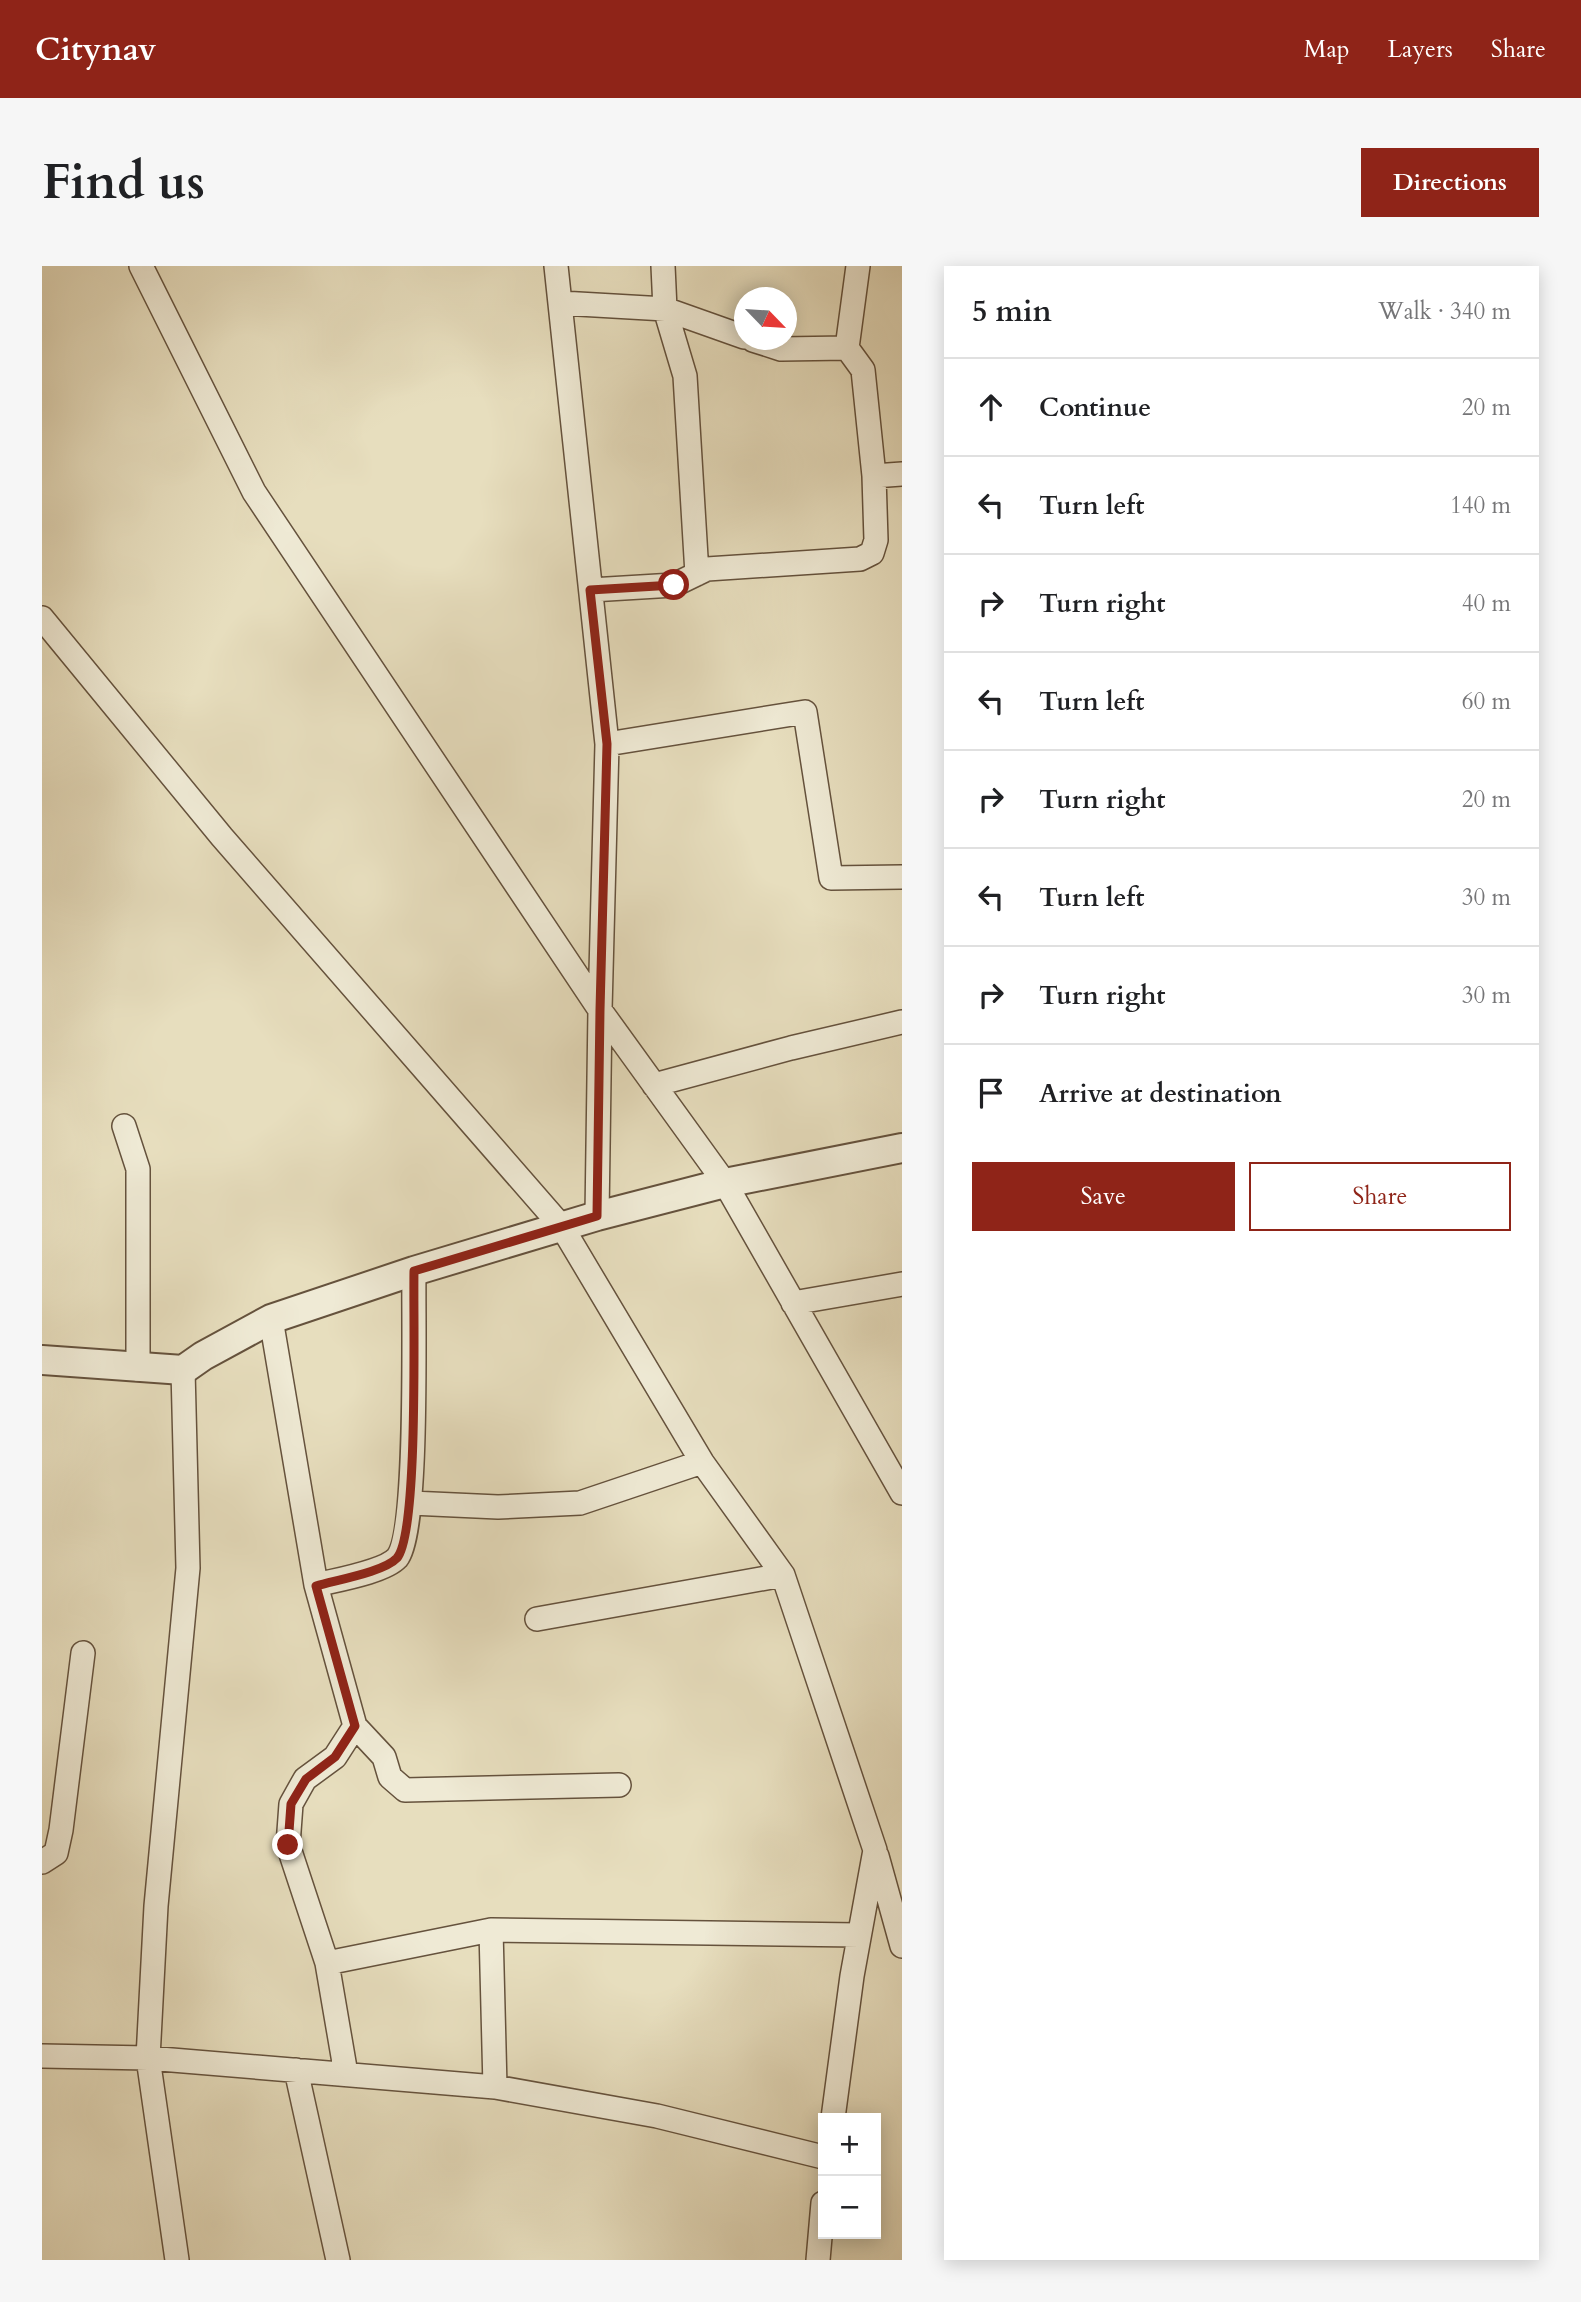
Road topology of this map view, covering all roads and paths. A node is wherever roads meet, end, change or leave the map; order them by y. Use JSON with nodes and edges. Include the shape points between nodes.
{"nodes":[{"id":1,"x":141,"y":266,"type":"edge"},
{"id":2,"x":556,"y":266,"type":"edge"},
{"id":3,"x":663,"y":266,"type":"edge"},
{"id":4,"x":858,"y":266,"type":"edge"},
{"id":5,"x":561,"y":303,"type":"junction"},
{"id":6,"x":665,"y":309,"type":"junction"},
{"id":7,"x":734,"y":333,"type":"edge"},
{"id":8,"x":846,"y":348,"type":"junction"},
{"id":9,"x":797,"y":349,"type":"edge"},
{"id":10,"x":902,"y":474,"type":"edge"},
{"id":11,"x":874,"y":476,"type":"junction"},
{"id":12,"x":696,"y":574,"type":"junction"},
{"id":13,"x":590,"y":590,"type":"junction"},
{"id":14,"x":42,"y":618,"type":"edge"},
{"id":15,"x":607,"y":744,"type":"junction"},
{"id":16,"x":902,"y":877,"type":"edge"},
{"id":17,"x":600,"y":1010,"type":"junction"},
{"id":18,"x":902,"y":1022,"type":"edge"},
{"id":19,"x":654,"y":1085,"type":"junction"},
{"id":20,"x":124,"y":1126,"type":"dead end"},
{"id":21,"x":902,"y":1148,"type":"edge"},
{"id":22,"x":725,"y":1183,"type":"junction"},
{"id":23,"x":597,"y":1216,"type":"junction"},
{"id":24,"x":562,"y":1227,"type":"junction"},
{"id":25,"x":414,"y":1271,"type":"junction"},
{"id":26,"x":902,"y":1284,"type":"edge"},
{"id":27,"x":793,"y":1303,"type":"junction"},
{"id":28,"x":271,"y":1319,"type":"junction"},
{"id":29,"x":42,"y":1360,"type":"edge"},
{"id":30,"x":138,"y":1369,"type":"junction"},
{"id":31,"x":183,"y":1370,"type":"junction"},
{"id":32,"x":702,"y":1462,"type":"junction"},
{"id":33,"x":902,"y":1493,"type":"edge"},
{"id":34,"x":411,"y":1503,"type":"junction"},
{"id":35,"x":783,"y":1575,"type":"junction"},
{"id":36,"x":316,"y":1586,"type":"junction"},
{"id":37,"x":537,"y":1619,"type":"dead end"},
{"id":38,"x":83,"y":1653,"type":"dead end"},
{"id":39,"x":355,"y":1726,"type":"junction"},
{"id":40,"x":619,"y":1785,"type":"dead end"},
{"id":41,"x":875,"y":1850,"type":"junction"},
{"id":42,"x":42,"y":1862,"type":"edge"},
{"id":43,"x":491,"y":1930,"type":"junction"},
{"id":44,"x":859,"y":1935,"type":"junction"},
{"id":45,"x":902,"y":1946,"type":"edge"},
{"id":46,"x":327,"y":1963,"type":"junction"},
{"id":47,"x":42,"y":2056,"type":"edge"},
{"id":48,"x":148,"y":2057,"type":"junction"},
{"id":49,"x":296,"y":2070,"type":"junction"},
{"id":50,"x":346,"y":2074,"type":"junction"},
{"id":51,"x":495,"y":2087,"type":"junction"},
{"id":52,"x":834,"y":2113,"type":"edge"},
{"id":53,"x":818,"y":2156,"type":"edge"},
{"id":54,"x":820,"y":2239,"type":"edge"},
{"id":55,"x":177,"y":2260,"type":"edge"},
{"id":56,"x":338,"y":2260,"type":"edge"},
{"id":57,"x":818,"y":2260,"type":"edge"}],
"edges":[{"from":1,"to":17,"type":"street","via":[[254,492]]},
{"from":2,"to":5,"type":"street"},
{"from":3,"to":6,"type":"street"},
{"from":4,"to":8,"type":"street"},
{"from":5,"to":6,"type":"street"},
{"from":5,"to":13,"type":"street"},
{"from":6,"to":7,"type":"street"},
{"from":6,"to":12,"type":"street","via":[[685,376]]},
{"from":8,"to":9,"type":"street"},
{"from":8,"to":11,"type":"street","via":[[863,370]]},
{"from":10,"to":11,"type":"street"},
{"from":11,"to":12,"type":"street","via":[[876,540],[872,553],[860,558],[707,569]]},
{"from":12,"to":13,"type":"street","via":[[674,585]]},
{"from":13,"to":15,"type":"street"},
{"from":14,"to":24,"type":"street","via":[[222,837]]},
{"from":15,"to":16,"type":"street","via":[[805,712],[831,878]]},
{"from":15,"to":17,"type":"street"},
{"from":17,"to":19,"type":"street"},
{"from":17,"to":23,"type":"street"},
{"from":18,"to":19,"type":"street"},
{"from":19,"to":22,"type":"street"},
{"from":20,"to":30,"type":"street","via":[[138,1168]]},
{"from":21,"to":22,"type":"street"},
{"from":22,"to":23,"type":"street"},
{"from":22,"to":27,"type":"street"},
{"from":23,"to":24,"type":"street"},
{"from":24,"to":25,"type":"street"},
{"from":24,"to":32,"type":"street"},
{"from":25,"to":28,"type":"street"},
{"from":25,"to":34,"type":"street"},
{"from":26,"to":27,"type":"street"},
{"from":27,"to":33,"type":"street"},
{"from":28,"to":31,"type":"street"},
{"from":28,"to":36,"type":"street"},
{"from":29,"to":30,"type":"street"},
{"from":30,"to":31,"type":"street"},
{"from":31,"to":48,"type":"street","via":[[188,1567],[156,1906]]},
{"from":32,"to":34,"type":"street","via":[[580,1503],[498,1507]]},
{"from":32,"to":35,"type":"street"},
{"from":34,"to":36,"type":"street","via":[[404,1547],[395,1560]]},
{"from":35,"to":37,"type":"street"},
{"from":35,"to":41,"type":"street"},
{"from":36,"to":39,"type":"street"},
{"from":38,"to":42,"type":"street","via":[[61,1830],[56,1853]]},
{"from":39,"to":40,"type":"street","via":[[384,1757],[390,1777],[405,1790]]},
{"from":39,"to":46,"type":"street","via":[[335,1757],[306,1779],[291,1804],[288,1845]]},
{"from":41,"to":44,"type":"street"},
{"from":41,"to":45,"type":"street"},
{"from":43,"to":44,"type":"street"},
{"from":43,"to":46,"type":"street"},
{"from":43,"to":51,"type":"street"},
{"from":44,"to":52,"type":"street"},
{"from":46,"to":50,"type":"street"},
{"from":47,"to":48,"type":"street"},
{"from":48,"to":49,"type":"street"},
{"from":48,"to":55,"type":"street"},
{"from":49,"to":50,"type":"street"},
{"from":49,"to":56,"type":"street"},
{"from":50,"to":51,"type":"street"},
{"from":51,"to":53,"type":"street","via":[[657,2116]]},
{"from":54,"to":57,"type":"street"}]}
